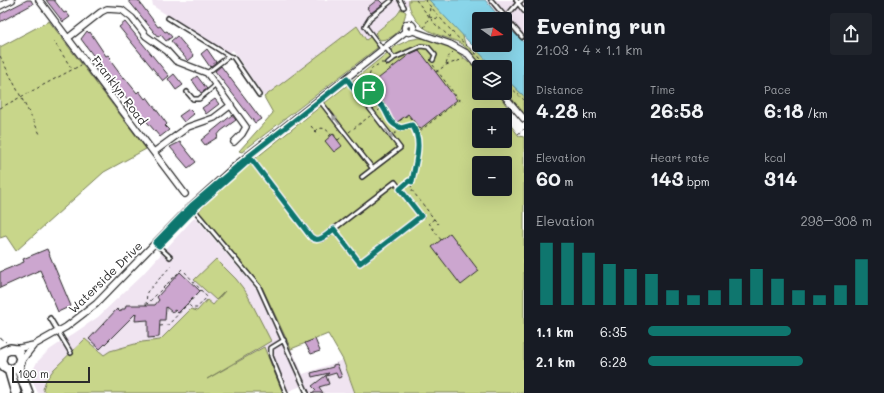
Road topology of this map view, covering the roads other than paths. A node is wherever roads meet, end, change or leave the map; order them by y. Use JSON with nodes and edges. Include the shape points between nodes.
{"nodes":[{"id":1,"x":12,"y":0,"type":"edge"},
{"id":2,"x":39,"y":0,"type":"edge"},
{"id":3,"x":400,"y":0,"type":"edge"},
{"id":4,"x":491,"y":0,"type":"edge"},
{"id":5,"x":522,"y":0,"type":"edge"},
{"id":6,"x":391,"y":1,"type":"dead end"},
{"id":7,"x":517,"y":1,"type":"edge"},
{"id":8,"x":0,"y":6,"type":"edge"},
{"id":9,"x":404,"y":7,"type":"dead end"},
{"id":10,"x":524,"y":11,"type":"edge"},
{"id":11,"x":500,"y":12,"type":"edge"},
{"id":12,"x":509,"y":12,"type":"edge"},
{"id":13,"x":168,"y":18,"type":"dead end"},
{"id":14,"x":512,"y":26,"type":"edge"},
{"id":15,"x":522,"y":37,"type":"dead end"},
{"id":16,"x":68,"y":38,"type":"junction"},
{"id":17,"x":384,"y":49,"type":"junction"},
{"id":18,"x":229,"y":56,"type":"junction"},
{"id":19,"x":394,"y":58,"type":"junction"},
{"id":20,"x":433,"y":60,"type":"road end"},
{"id":21,"x":473,"y":60,"type":"edge"},
{"id":22,"x":387,"y":64,"type":"road end"},
{"id":23,"x":207,"y":73,"type":"junction"},
{"id":24,"x":347,"y":79,"type":"junction"},
{"id":25,"x":216,"y":84,"type":"junction"},
{"id":26,"x":187,"y":92,"type":"dead end"},
{"id":27,"x":259,"y":95,"type":"dead end"},
{"id":28,"x":320,"y":100,"type":"junction"},
{"id":29,"x":508,"y":100,"type":"edge"},
{"id":30,"x":231,"y":105,"type":"junction"},
{"id":31,"x":524,"y":119,"type":"edge"},
{"id":32,"x":234,"y":142,"type":"dead end"},
{"id":33,"x":154,"y":152,"type":"junction"},
{"id":34,"x":249,"y":156,"type":"junction"},
{"id":35,"x":373,"y":169,"type":"junction"},
{"id":36,"x":362,"y":177,"type":"dead end"},
{"id":37,"x":185,"y":194,"type":"dead end"},
{"id":38,"x":191,"y":206,"type":"junction"},
{"id":39,"x":334,"y":229,"type":"junction"},
{"id":40,"x":155,"y":243,"type":"junction"},
{"id":41,"x":170,"y":257,"type":"dead end"},
{"id":42,"x":50,"y":318,"type":"dead end"},
{"id":43,"x":58,"y":332,"type":"junction"},
{"id":44,"x":284,"y":340,"type":"junction"},
{"id":45,"x":34,"y":345,"type":"junction"},
{"id":46,"x":6,"y":346,"type":"edge"},
{"id":47,"x":71,"y":353,"type":"dead end"},
{"id":48,"x":0,"y":359,"type":"edge"},
{"id":49,"x":20,"y":363,"type":"junction"},
{"id":50,"x":9,"y":370,"type":"junction"},
{"id":51,"x":16,"y":393,"type":"edge"},
{"id":52,"x":28,"y":393,"type":"edge"},
{"id":53,"x":286,"y":393,"type":"edge"},
{"id":54,"x":307,"y":393,"type":"edge"}],
"edges":[{"from":1,"to":8,"type":"street"},
{"from":2,"to":16,"type":"street","name":"Franklyn Road"},
{"from":3,"to":9,"type":"lane"},
{"from":4,"to":11,"type":"lane"},
{"from":5,"to":7,"type":"lane"},
{"from":6,"to":17,"type":"lane","via":[[370,18],[365,26]]},
{"from":7,"to":10,"type":"lane"},
{"from":7,"to":12,"type":"lane"},
{"from":13,"to":18,"type":"lane"},
{"from":14,"to":15,"type":"lane"},
{"from":16,"to":23,"type":"street","via":[[101,12],[107,9],[122,10],[146,36],[176,61]]},
{"from":16,"to":33,"type":"street","name":"Franklyn Road"},
{"from":17,"to":19,"type":"lane"},
{"from":17,"to":21,"type":"street","name":"Waterside Drive","via":[[406,31],[413,30],[457,48]]},
{"from":17,"to":24,"type":"street","name":"Waterside Drive"},
{"from":18,"to":23,"type":"lane"},
{"from":18,"to":27,"type":"lane","via":[[233,57]]},
{"from":19,"to":20,"type":"lane","via":[[421,46],[428,48],[435,55]]},
{"from":19,"to":22,"type":"lane"},
{"from":23,"to":25,"type":"street"},
{"from":24,"to":28,"type":"street","name":"Waterside Drive"},
{"from":24,"to":35,"type":"lane","one_way":true,"via":[[400,148]]},
{"from":25,"to":26,"type":"lane","via":[[199,99],[193,99]]},
{"from":25,"to":30,"type":"street"},
{"from":28,"to":34,"type":"street","name":"Waterside Drive"},
{"from":35,"to":28,"type":"lane","one_way":true},
{"from":29,"to":31,"type":"street"},
{"from":30,"to":32,"type":"street","via":[[246,127]]},
{"from":30,"to":33,"type":"street","via":[[214,118],[188,127]]},
{"from":33,"to":37,"type":"street","name":"Franklyn Road"},
{"from":34,"to":38,"type":"street","name":"Waterside Drive"},
{"from":34,"to":39,"type":"lane","via":[[313,239],[319,240]]},
{"from":35,"to":36,"type":"lane"},
{"from":38,"to":40,"type":"street","name":"Waterside Drive"},
{"from":38,"to":44,"type":"lane","via":[[259,287]]},
{"from":39,"to":39,"type":"lane","via":[[360,263],[421,216],[395,182]]},
{"from":40,"to":41,"type":"lane"},
{"from":40,"to":43,"type":"street","name":"Waterside Drive","via":[[96,304]]},
{"from":42,"to":43,"type":"lane"},
{"from":43,"to":45,"type":"street","name":"Waterside Drive"},
{"from":43,"to":47,"type":"lane"},
{"from":44,"to":53,"type":"lane","via":[[271,348],[271,356]]},
{"from":44,"to":54,"type":"lane"},
{"from":45,"to":46,"type":"street","name":"Waterside Drive"},
{"from":45,"to":49,"type":"street","name":"Waterside Drive"},
{"from":46,"to":48,"type":"main road"},
{"from":46,"to":49,"type":"main road","via":[[19,352]]},
{"from":48,"to":50,"type":"main road","via":[[2,365]]},
{"from":49,"to":50,"type":"main road"},
{"from":49,"to":52,"type":"main road"},
{"from":50,"to":51,"type":"main road"}]}
